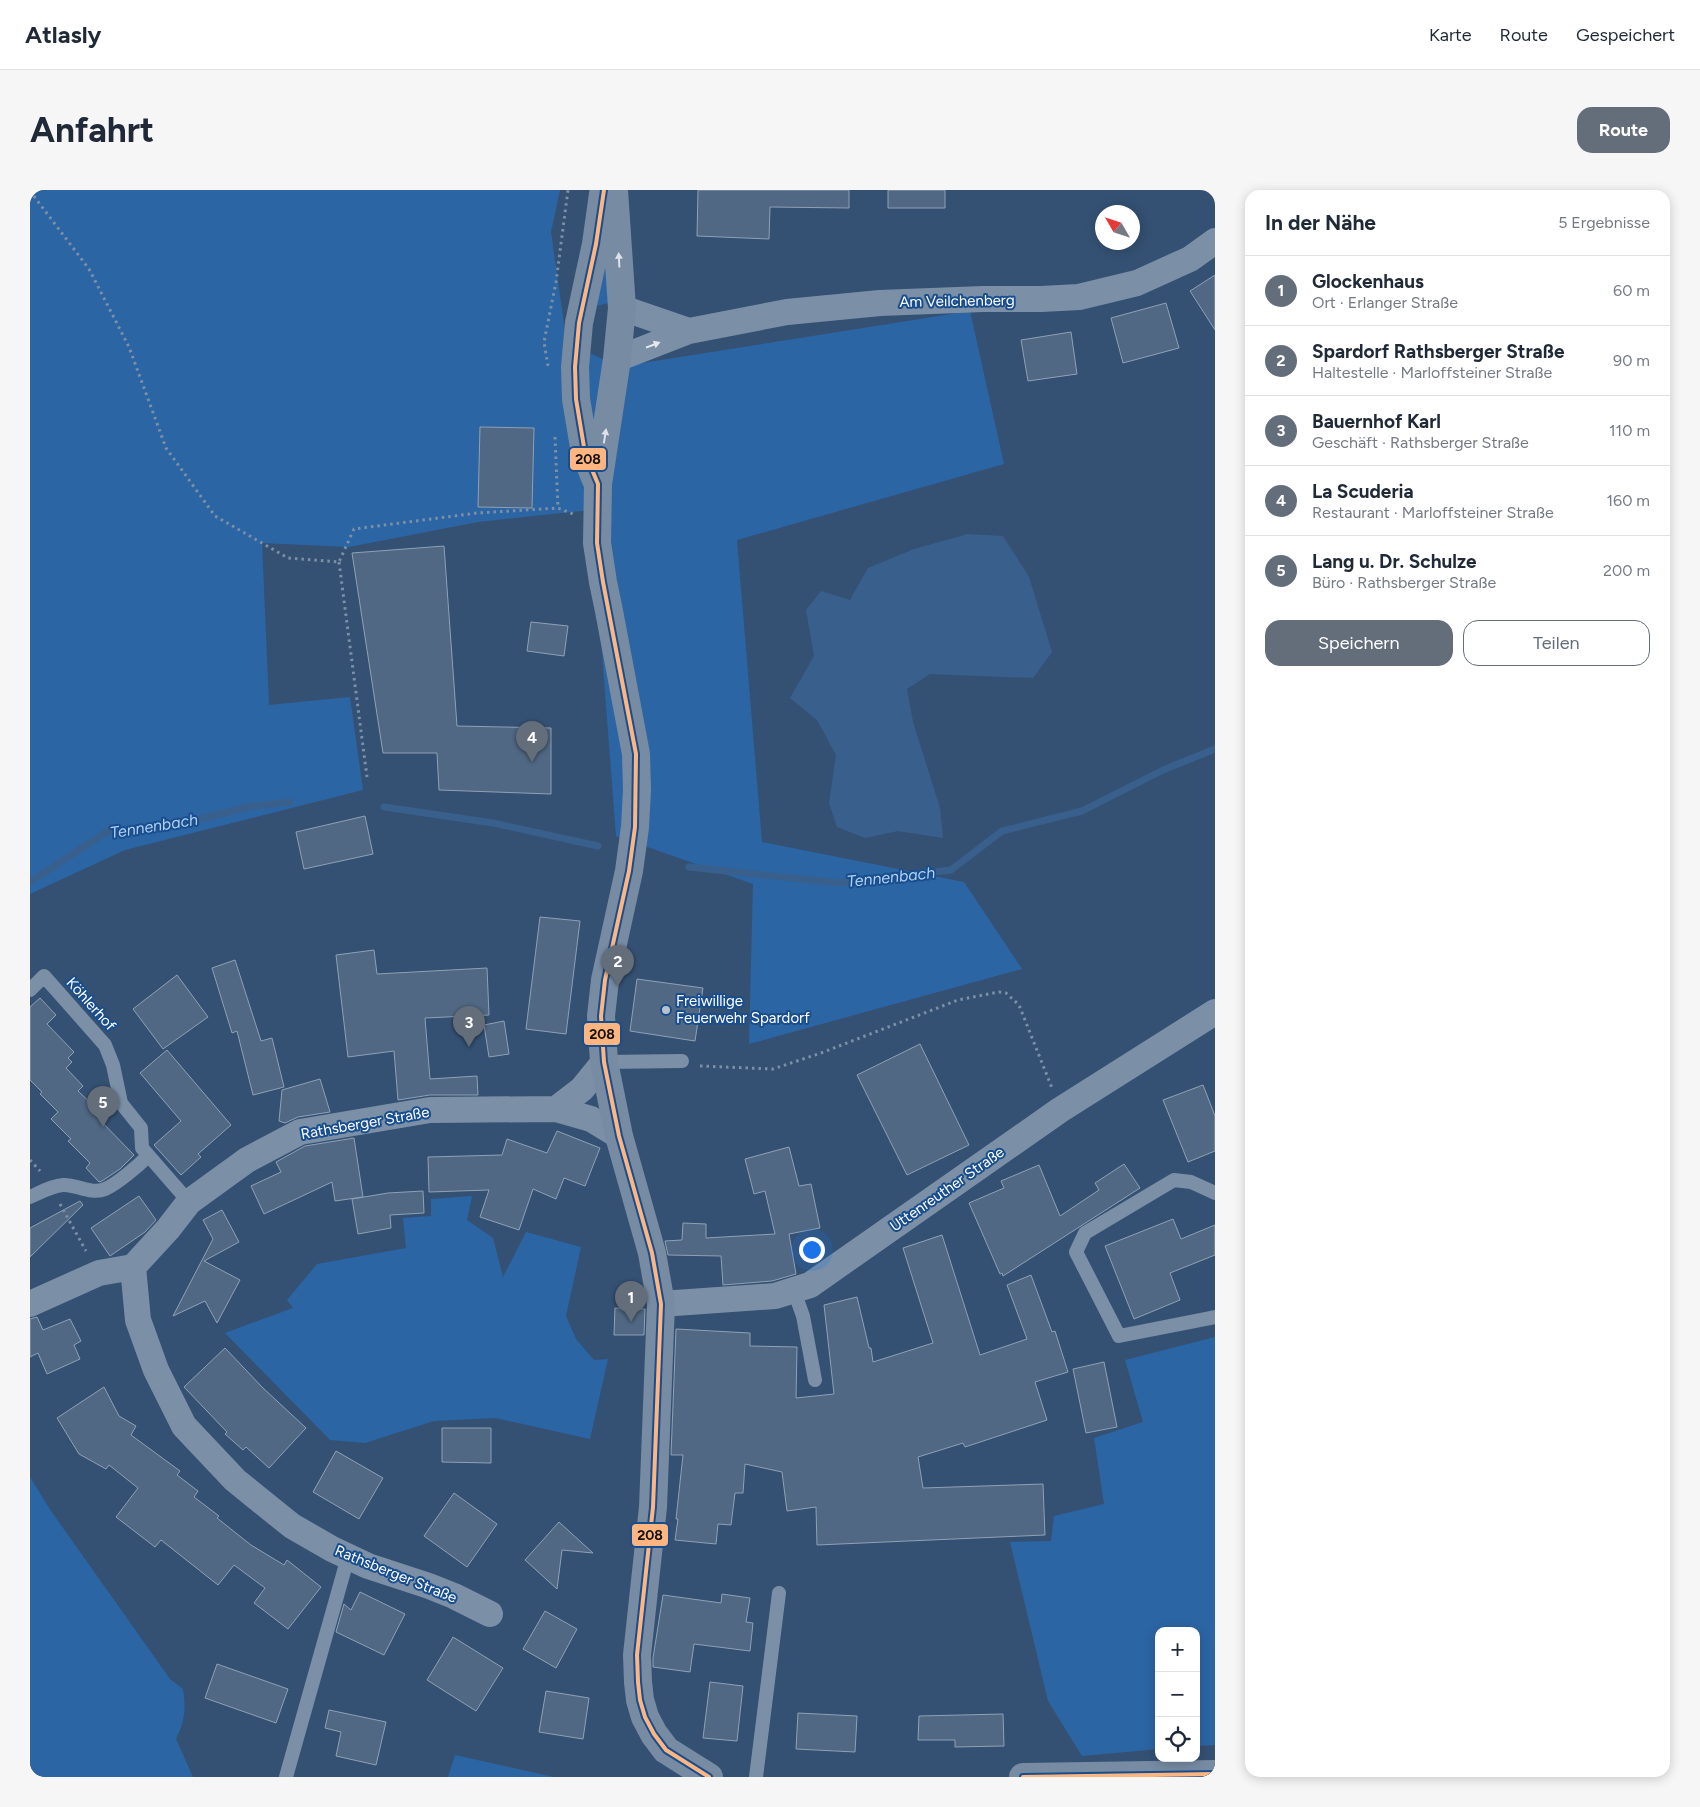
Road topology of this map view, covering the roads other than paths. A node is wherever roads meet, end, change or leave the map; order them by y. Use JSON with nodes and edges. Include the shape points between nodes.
{"nodes":[{"id":1,"x":604,"y":190,"type":"edge"},
{"id":2,"x":614,"y":190,"type":"edge"},
{"id":3,"x":1215,"y":241,"type":"edge"},
{"id":4,"x":622,"y":308,"type":"junction"},
{"id":5,"x":578,"y":328,"type":"junction"},
{"id":6,"x":689,"y":331,"type":"junction"},
{"id":7,"x":617,"y":359,"type":"junction"},
{"id":8,"x":598,"y":484,"type":"junction"},
{"id":9,"x":30,"y":990,"type":"edge"},
{"id":10,"x":1214,"y":1015,"type":"edge"},
{"id":11,"x":682,"y":1060,"type":"road end"},
{"id":12,"x":604,"y":1062,"type":"junction"},
{"id":13,"x":556,"y":1109,"type":"junction"},
{"id":14,"x":619,"y":1136,"type":"junction"},
{"id":15,"x":148,"y":1156,"type":"junction"},
{"id":16,"x":1215,"y":1194,"type":"edge"},
{"id":17,"x":30,"y":1197,"type":"edge"},
{"id":18,"x":188,"y":1202,"type":"junction"},
{"id":19,"x":133,"y":1267,"type":"junction"},
{"id":20,"x":794,"y":1290,"type":"junction"},
{"id":21,"x":30,"y":1304,"type":"edge"},
{"id":22,"x":661,"y":1304,"type":"junction"},
{"id":23,"x":1215,"y":1317,"type":"edge"},
{"id":24,"x":815,"y":1380,"type":"dead end"},
{"id":25,"x":348,"y":1557,"type":"junction"},
{"id":26,"x":779,"y":1592,"type":"dead end"},
{"id":27,"x":490,"y":1614,"type":"dead end"},
{"id":28,"x":1215,"y":1774,"type":"edge"},
{"id":29,"x":286,"y":1777,"type":"edge"},
{"id":30,"x":709,"y":1777,"type":"edge"},
{"id":31,"x":756,"y":1777,"type":"edge"},
{"id":32,"x":1023,"y":1777,"type":"edge"}],
"edges":[{"from":1,"to":5,"type":"main road"},
{"from":4,"to":2,"type":"main road","one_way":true},
{"from":3,"to":6,"type":"street","name":"Am Veilchenberg","via":[[1190,260],[1137,283],[1079,297],[880,303],[787,312]]},
{"from":4,"to":5,"type":"main road","via":[[593,313]]},
{"from":4,"to":6,"type":"street","name":"Am Veilchenberg"},
{"from":4,"to":7,"type":"main road"},
{"from":5,"to":7,"type":"main road","via":[[588,347]]},
{"from":5,"to":8,"type":"main road","via":[[576,399],[585,452]]},
{"from":7,"to":6,"type":"street","name":"Am Veilchenberg","one_way":true},
{"from":8,"to":7,"type":"main road","one_way":true},
{"from":8,"to":12,"type":"main road","via":[[601,573],[636,754],[637,790],[629,871],[605,980],[601,1016]]},
{"from":9,"to":15,"type":"lane","name":"Köhlerhof","via":[[44,976],[105,1045],[121,1103],[141,1128],[142,1148]]},
{"from":10,"to":20,"type":"street","name":"Uttenreuther Straße","via":[[1060,1110],[810,1285]]},
{"from":11,"to":12,"type":"lane"},
{"from":12,"to":13,"type":"street","via":[[582,1090]]},
{"from":12,"to":14,"type":"main road"},
{"from":13,"to":14,"type":"street","name":"Rathsberger Straße","via":[[591,1119]]},
{"from":13,"to":18,"type":"street","name":"Rathsberger Straße","via":[[430,1110],[300,1132],[247,1160]]},
{"from":14,"to":22,"type":"main road","via":[[652,1253]]},
{"from":15,"to":17,"type":"lane","via":[[104,1190],[65,1185]]},
{"from":15,"to":18,"type":"lane","name":"Köhlerhof"},
{"from":16,"to":23,"type":"lane","via":[[1191,1182],[1174,1180],[1085,1233],[1076,1252],[1119,1336]]},
{"from":18,"to":19,"type":"street","name":"Rathsberger Straße"},
{"from":19,"to":21,"type":"street","via":[[99,1273]]},
{"from":19,"to":25,"type":"street","name":"Rathsberger Straße","via":[[138,1320],[156,1370],[184,1426],[235,1480],[285,1520]]},
{"from":20,"to":22,"type":"street","name":"Uttenreuther Straße","via":[[775,1296]]},
{"from":20,"to":24,"type":"lane","via":[[803,1316]]},
{"from":22,"to":30,"type":"main road","via":[[653,1507],[637,1655],[638,1682],[645,1717],[654,1734],[666,1750]]},
{"from":25,"to":27,"type":"street","name":"Rathsberger Straße","via":[[454,1596]]},
{"from":25,"to":29,"type":"lane"},
{"from":26,"to":31,"type":"lane"},
{"from":28,"to":32,"type":"main road"}]}
